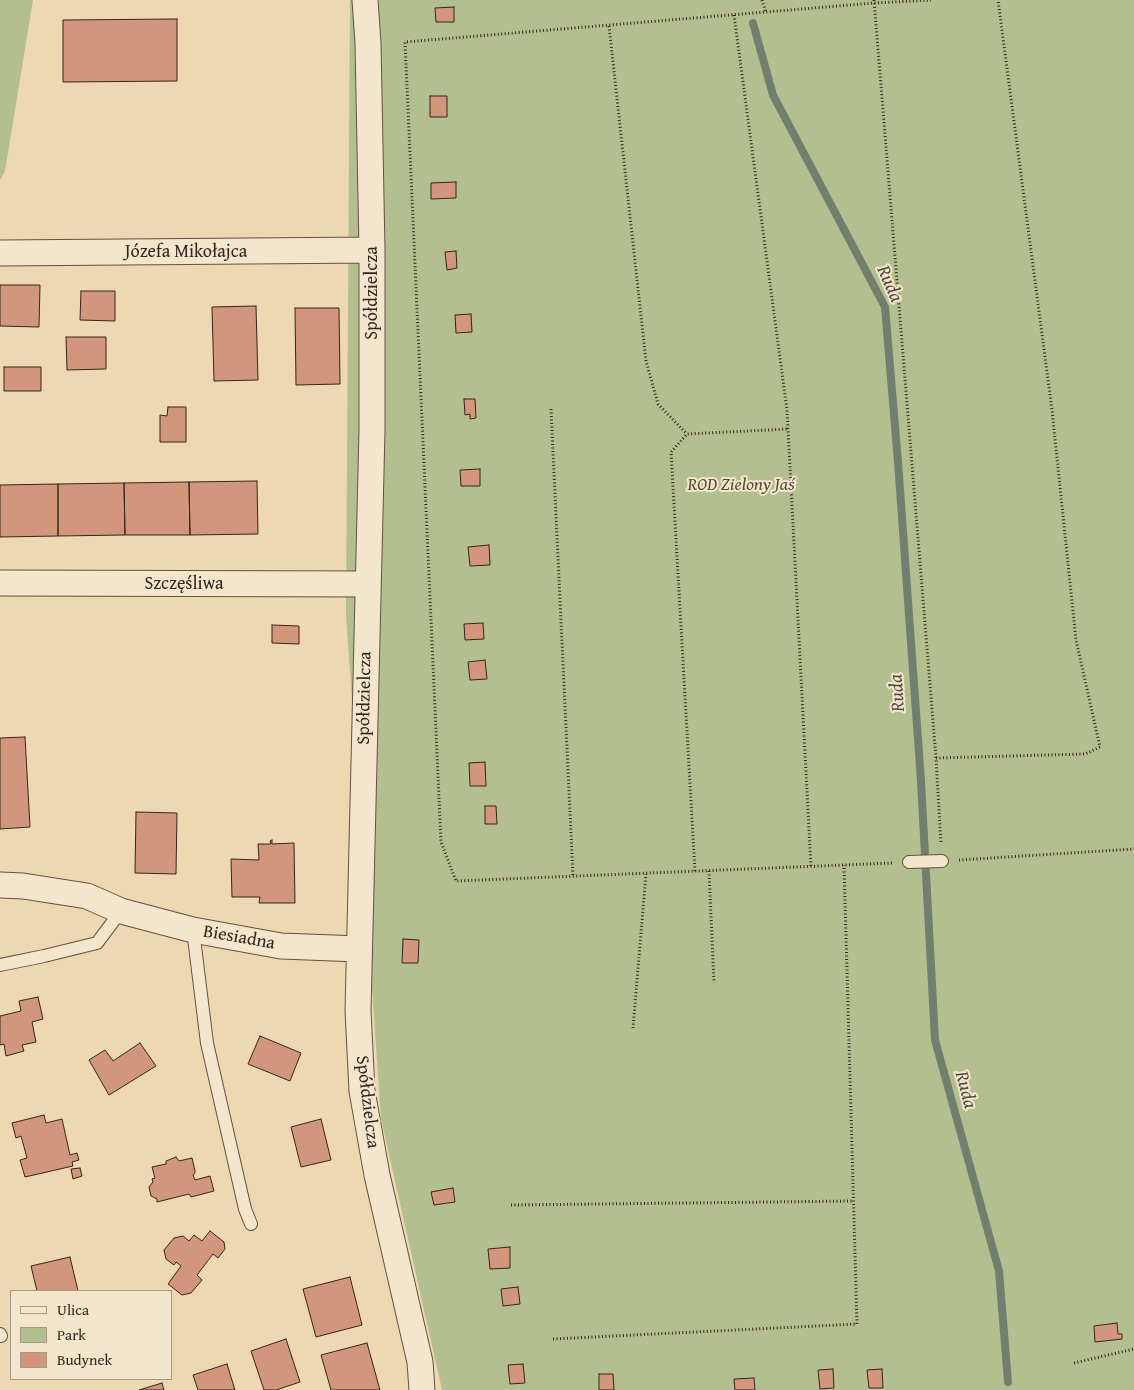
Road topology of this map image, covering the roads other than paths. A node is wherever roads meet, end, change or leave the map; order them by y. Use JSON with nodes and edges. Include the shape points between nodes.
{"nodes":[{"id":1,"x":365,"y":0,"type":"edge"},
{"id":2,"x":372,"y":250,"type":"junction"},
{"id":3,"x":0,"y":254,"type":"edge"},
{"id":4,"x":0,"y":583,"type":"edge"},
{"id":5,"x":368,"y":584,"type":"junction"},
{"id":6,"x":942,"y":861,"type":"road end"},
{"id":7,"x":909,"y":862,"type":"road end"},
{"id":8,"x":0,"y":885,"type":"edge"},
{"id":9,"x":121,"y":911,"type":"junction"},
{"id":10,"x":193,"y":930,"type":"junction"},
{"id":11,"x":359,"y":950,"type":"junction"},
{"id":12,"x":0,"y":965,"type":"edge"},
{"id":13,"x":251,"y":1224,"type":"dead end"},
{"id":14,"x":422,"y":1390,"type":"edge"}],
"edges":[{"from":1,"to":2,"type":"street","name":"Spółdzielcza"},
{"from":2,"to":3,"type":"street","name":"Józefa Mikołajca"},
{"from":2,"to":5,"type":"street","name":"Spółdzielcza"},
{"from":4,"to":5,"type":"street","name":"Szczęśliwa"},
{"from":5,"to":11,"type":"street","name":"Spółdzielcza"},
{"from":6,"to":7,"type":"lane"},
{"from":8,"to":9,"type":"street","name":"Biesiadna","via":[[87,896]]},
{"from":9,"to":10,"type":"street","name":"Biesiadna"},
{"from":9,"to":12,"type":"lane","via":[[97,943]]},
{"from":10,"to":11,"type":"street","name":"Biesiadna","via":[[281,946]]},
{"from":10,"to":13,"type":"lane","via":[[208,1043]]},
{"from":11,"to":14,"type":"street","name":"Spółdzielcza","via":[[362,1091],[377,1175],[420,1362]]}]}
